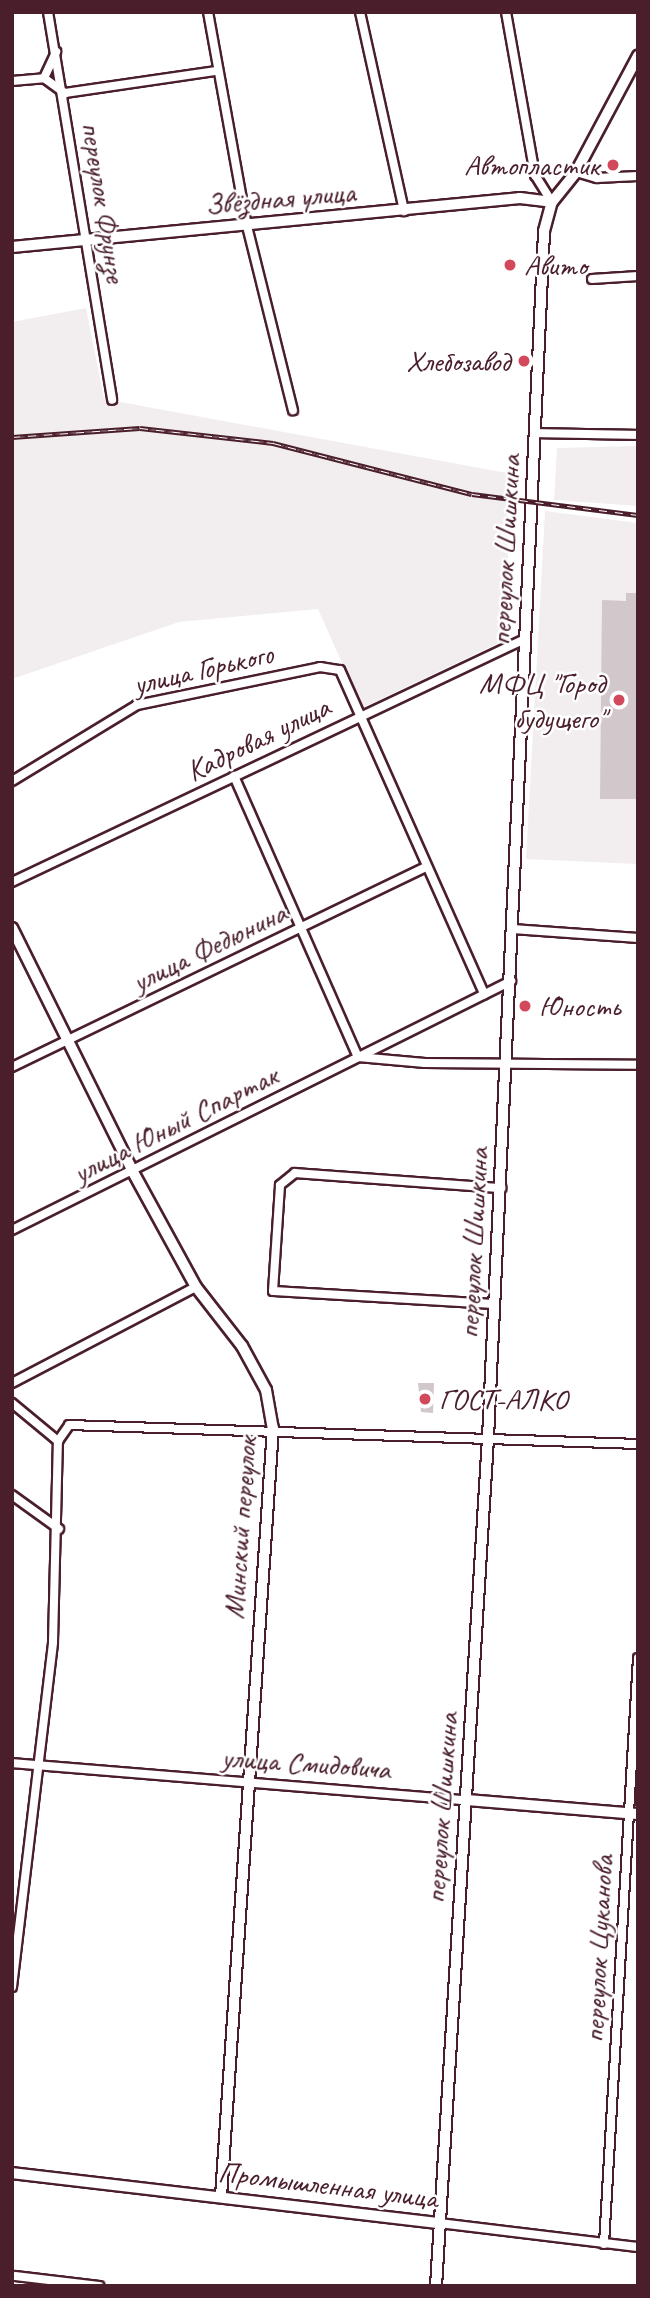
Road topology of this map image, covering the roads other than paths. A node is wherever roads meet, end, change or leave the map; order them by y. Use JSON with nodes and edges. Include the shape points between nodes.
{"nodes":[{"id":1,"x":48,"y":12,"type":"edge"},
{"id":2,"x":208,"y":12,"type":"edge"},
{"id":3,"x":360,"y":12,"type":"edge"},
{"id":4,"x":506,"y":12,"type":"edge"},
{"id":5,"x":56,"y":52,"type":"junction"},
{"id":6,"x":638,"y":57,"type":"edge"},
{"id":7,"x":216,"y":71,"type":"junction"},
{"id":8,"x":44,"y":78,"type":"junction"},
{"id":9,"x":12,"y":81,"type":"edge"},
{"id":10,"x":65,"y":93,"type":"junction"},
{"id":11,"x":576,"y":172,"type":"junction"},
{"id":12,"x":638,"y":176,"type":"edge"},
{"id":13,"x":552,"y":202,"type":"junction"},
{"id":14,"x":404,"y":211,"type":"junction"},
{"id":15,"x":247,"y":226,"type":"junction"},
{"id":16,"x":86,"y":237,"type":"junction"},
{"id":17,"x":12,"y":247,"type":"edge"},
{"id":18,"x":638,"y":276,"type":"edge"},
{"id":19,"x":592,"y":279,"type":"dead end"},
{"id":20,"x":112,"y":400,"type":"dead end"},
{"id":21,"x":293,"y":410,"type":"dead end"},
{"id":22,"x":535,"y":433,"type":"junction"},
{"id":23,"x":638,"y":435,"type":"edge"},
{"id":24,"x":524,"y":639,"type":"junction"},
{"id":25,"x":361,"y":714,"type":"junction"},
{"id":26,"x":234,"y":776,"type":"junction"},
{"id":27,"x":12,"y":780,"type":"edge"},
{"id":28,"x":426,"y":867,"type":"junction"},
{"id":29,"x":12,"y":883,"type":"edge"},
{"id":30,"x":301,"y":927,"type":"junction"},
{"id":31,"x":12,"y":928,"type":"edge"},
{"id":32,"x":513,"y":929,"type":"junction"},
{"id":33,"x":638,"y":938,"type":"edge"},
{"id":34,"x":511,"y":981,"type":"junction"},
{"id":35,"x":484,"y":995,"type":"junction"},
{"id":36,"x":68,"y":1042,"type":"junction"},
{"id":37,"x":358,"y":1057,"type":"junction"},
{"id":38,"x":506,"y":1061,"type":"junction"},
{"id":39,"x":638,"y":1065,"type":"edge"},
{"id":40,"x":12,"y":1068,"type":"edge"},
{"id":41,"x":133,"y":1172,"type":"junction"},
{"id":42,"x":501,"y":1188,"type":"junction"},
{"id":43,"x":12,"y":1230,"type":"edge"},
{"id":44,"x":197,"y":1287,"type":"junction"},
{"id":45,"x":494,"y":1304,"type":"junction"},
{"id":46,"x":12,"y":1382,"type":"edge"},
{"id":47,"x":12,"y":1403,"type":"edge"},
{"id":48,"x":273,"y":1428,"type":"junction"},
{"id":49,"x":488,"y":1438,"type":"junction"},
{"id":50,"x":58,"y":1441,"type":"junction"},
{"id":51,"x":638,"y":1444,"type":"edge"},
{"id":52,"x":12,"y":1495,"type":"edge"},
{"id":53,"x":59,"y":1529,"type":"junction"},
{"id":54,"x":638,"y":1658,"type":"edge"},
{"id":55,"x":12,"y":1763,"type":"edge"},
{"id":56,"x":38,"y":1765,"type":"junction"},
{"id":57,"x":247,"y":1783,"type":"junction"},
{"id":58,"x":466,"y":1800,"type":"junction"},
{"id":59,"x":633,"y":1814,"type":"edge"},
{"id":60,"x":12,"y":1987,"type":"edge"},
{"id":61,"x":12,"y":2173,"type":"edge"},
{"id":62,"x":221,"y":2197,"type":"junction"},
{"id":63,"x":439,"y":2222,"type":"junction"},
{"id":64,"x":604,"y":2244,"type":"junction"},
{"id":65,"x":638,"y":2247,"type":"edge"},
{"id":66,"x":14,"y":2274,"type":"edge"},
{"id":67,"x":20,"y":2286,"type":"edge"},
{"id":68,"x":99,"y":2286,"type":"edge"},
{"id":69,"x":436,"y":2286,"type":"edge"}],
"edges":[{"from":1,"to":5,"type":"street","name":"переулок Фрунзе"},
{"from":2,"to":7,"type":"street"},
{"from":3,"to":14,"type":"street"},
{"from":4,"to":13,"type":"street","via":[[535,175]]},
{"from":5,"to":8,"type":"street"},
{"from":5,"to":10,"type":"street","name":"переулок Фрунзе"},
{"from":6,"to":11,"type":"main road"},
{"from":7,"to":10,"type":"street"},
{"from":7,"to":15,"type":"street"},
{"from":8,"to":9,"type":"street"},
{"from":8,"to":10,"type":"street"},
{"from":10,"to":16,"type":"street","name":"переулок Фрунзе"},
{"from":11,"to":12,"type":"street","via":[[597,178]]},
{"from":11,"to":13,"type":"main road"},
{"from":13,"to":14,"type":"main road","name":"Звёздная улица","via":[[520,198]]},
{"from":13,"to":22,"type":"main road","name":"переулок Шишкина","via":[[543,243]]},
{"from":14,"to":15,"type":"main road","name":"Звёздная улица"},
{"from":15,"to":16,"type":"main road","name":"Звёздная улица"},
{"from":15,"to":21,"type":"street"},
{"from":16,"to":17,"type":"main road","name":"Звёздная улица"},
{"from":16,"to":20,"type":"street","name":"переулок Фрунзе"},
{"from":18,"to":19,"type":"street"},
{"from":22,"to":23,"type":"street"},
{"from":22,"to":24,"type":"main road","name":"переулок Шишкина"},
{"from":24,"to":25,"type":"street","name":"Кадровая улица"},
{"from":24,"to":32,"type":"main road","name":"переулок Шишкина"},
{"from":25,"to":26,"type":"street","name":"Кадровая улица"},
{"from":25,"to":27,"type":"street","name":"улица Горького","via":[[340,670],[320,667],[137,705]]},
{"from":25,"to":28,"type":"street"},
{"from":26,"to":29,"type":"street","name":"Кадровая улица"},
{"from":26,"to":30,"type":"street"},
{"from":28,"to":30,"type":"street","name":"улица Федюнина"},
{"from":28,"to":35,"type":"street"},
{"from":30,"to":36,"type":"street","name":"улица Федюнина"},
{"from":30,"to":37,"type":"street"},
{"from":31,"to":36,"type":"street","name":"Минский переулок"},
{"from":32,"to":33,"type":"street"},
{"from":32,"to":34,"type":"main road","name":"переулок Шишкина"},
{"from":34,"to":35,"type":"street","name":"улица Юный Спартак"},
{"from":34,"to":38,"type":"main road","name":"переулок Шишкина"},
{"from":35,"to":37,"type":"street","name":"улица Юный Спартак"},
{"from":36,"to":40,"type":"street","name":"улица Федюнина"},
{"from":36,"to":41,"type":"street","name":"Минский переулок"},
{"from":37,"to":38,"type":"street","via":[[425,1063]]},
{"from":37,"to":41,"type":"street","name":"улица Юный Спартак"},
{"from":38,"to":39,"type":"street"},
{"from":38,"to":42,"type":"main road","name":"переулок Шишкина"},
{"from":41,"to":43,"type":"street","name":"улица Юный Спартак"},
{"from":41,"to":44,"type":"street","name":"Минский переулок"},
{"from":42,"to":45,"type":"main road","name":"переулок Шишкина"},
{"from":42,"to":45,"type":"street","via":[[295,1173],[280,1185],[273,1291]]},
{"from":44,"to":46,"type":"street"},
{"from":44,"to":48,"type":"street","name":"Минский переулок","via":[[242,1346],[265,1390]]},
{"from":45,"to":49,"type":"main road","name":"переулок Шишкина"},
{"from":47,"to":50,"type":"street","via":[[29,1422]]},
{"from":48,"to":49,"type":"street"},
{"from":48,"to":50,"type":"street","via":[[69,1425]]},
{"from":48,"to":57,"type":"street","name":"Минский переулок"},
{"from":49,"to":51,"type":"street"},
{"from":49,"to":58,"type":"main road","name":"переулок Шишкина"},
{"from":50,"to":53,"type":"street"},
{"from":52,"to":53,"type":"street"},
{"from":53,"to":56,"type":"street","via":[[53,1642]]},
{"from":54,"to":59,"type":"street","name":"переулок Цуканова"},
{"from":55,"to":56,"type":"street","name":"улица Смидовича"},
{"from":56,"to":57,"type":"street","name":"улица Смидовича"},
{"from":56,"to":60,"type":"street"},
{"from":57,"to":58,"type":"street","name":"улица Смидовича"},
{"from":57,"to":62,"type":"street","name":"Минский переулок"},
{"from":58,"to":59,"type":"street","name":"улица Смидовича"},
{"from":58,"to":63,"type":"main road","name":"переулок Шишкина"},
{"from":59,"to":64,"type":"street","name":"переулок Цуканова"},
{"from":61,"to":62,"type":"main road","name":"Промышленная улица"},
{"from":62,"to":63,"type":"main road","name":"Промышленная улица"},
{"from":63,"to":64,"type":"street","name":"Промышленная улица"},
{"from":63,"to":69,"type":"main road","name":"переулок Шишкина"},
{"from":64,"to":65,"type":"street","name":"Промышленная улица"},
{"from":66,"to":67,"type":"street"},
{"from":66,"to":68,"type":"street"}]}
